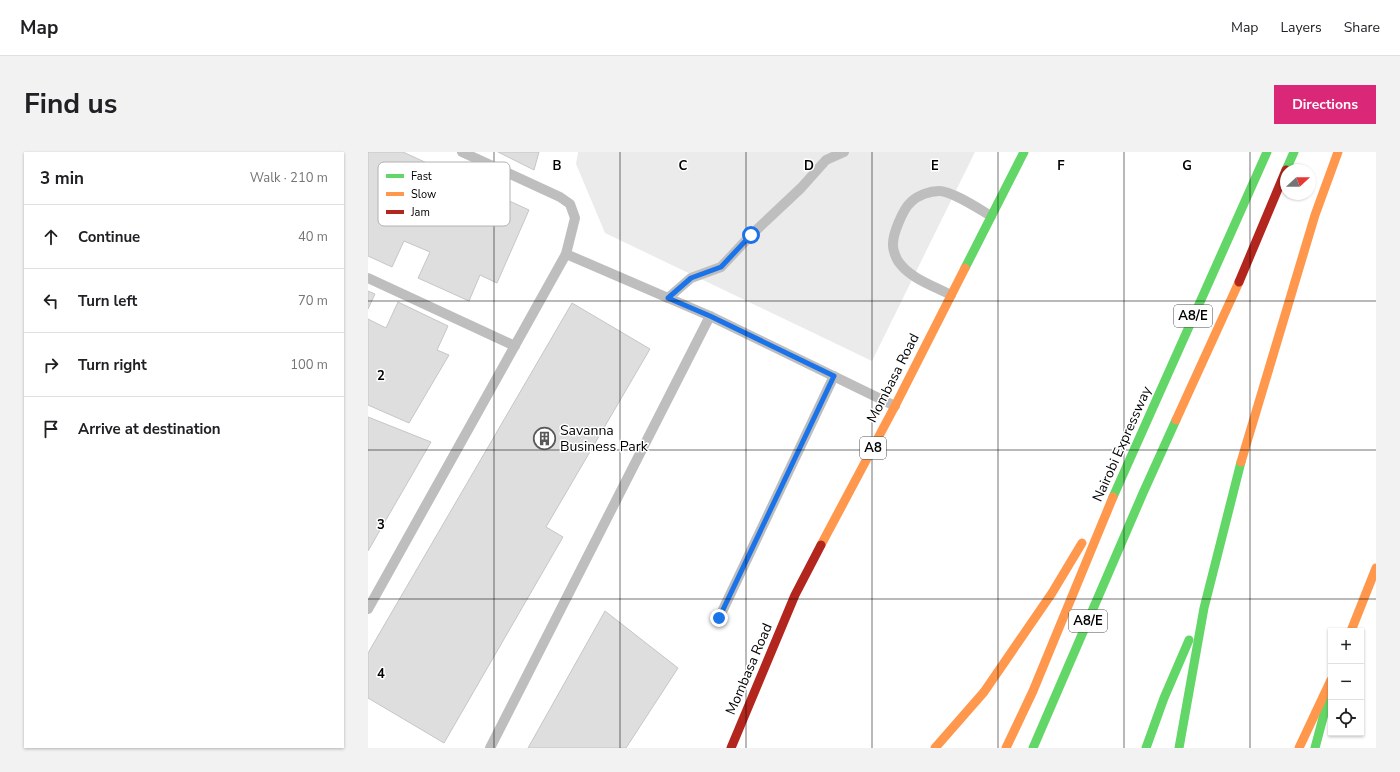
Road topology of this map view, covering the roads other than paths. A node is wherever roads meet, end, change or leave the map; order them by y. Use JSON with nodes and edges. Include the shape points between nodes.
{"nodes":[{"id":1,"x":462,"y":152,"type":"edge"},
{"id":2,"x":844,"y":152,"type":"edge"},
{"id":3,"x":1024,"y":152,"type":"edge"},
{"id":4,"x":1267,"y":152,"type":"edge"},
{"id":5,"x":1294,"y":152,"type":"edge"},
{"id":6,"x":1338,"y":152,"type":"edge"},
{"id":7,"x":484,"y":162,"type":"edge"},
{"id":8,"x":1289,"y":164,"type":"edge"},
{"id":9,"x":510,"y":174,"type":"edge"},
{"id":10,"x":1280,"y":184,"type":"edge"},
{"id":11,"x":992,"y":216,"type":"junction"},
{"id":12,"x":566,"y":254,"type":"junction"},
{"id":13,"x":368,"y":278,"type":"edge"},
{"id":14,"x":951,"y":295,"type":"junction"},
{"id":15,"x":668,"y":298,"type":"junction"},
{"id":16,"x":710,"y":316,"type":"junction"},
{"id":17,"x":515,"y":346,"type":"junction"},
{"id":18,"x":834,"y":376,"type":"junction"},
{"id":19,"x":895,"y":406,"type":"junction"},
{"id":20,"x":1120,"y":481,"type":"junction"},
{"id":21,"x":1376,"y":568,"type":"edge"},
{"id":22,"x":1204,"y":608,"type":"junction"},
{"id":23,"x":368,"y":609,"type":"edge"},
{"id":24,"x":719,"y":618,"type":"dead end"},
{"id":25,"x":1352,"y":628,"type":"edge"},
{"id":26,"x":1328,"y":686,"type":"edge"},
{"id":27,"x":1328,"y":700,"type":"edge"},
{"id":28,"x":490,"y":748,"type":"edge"},
{"id":29,"x":731,"y":748,"type":"edge"},
{"id":30,"x":935,"y":748,"type":"edge"},
{"id":31,"x":1006,"y":748,"type":"edge"},
{"id":32,"x":1033,"y":748,"type":"edge"},
{"id":33,"x":1146,"y":748,"type":"edge"},
{"id":34,"x":1179,"y":748,"type":"edge"},
{"id":35,"x":1299,"y":748,"type":"edge"},
{"id":36,"x":1315,"y":748,"type":"edge"}],
"edges":[{"from":1,"to":7,"type":"lane"},
{"from":2,"to":15,"type":"lane","via":[[826,160],[721,267],[691,278]]},
{"from":3,"to":11,"type":"main road","name":"Mombasa Road","number":"A8"},
{"from":4,"to":20,"type":"main road","name":"Nairobi Expressway","number":"A8/E"},
{"from":5,"to":8,"type":"main road","number":"A8/E"},
{"from":6,"to":22,"type":"main road","via":[[1315,215],[1237,474]]},
{"from":9,"to":12,"type":"lane","via":[[570,204],[575,218]]},
{"from":10,"to":32,"type":"main road","number":"A8/E"},
{"from":11,"to":14,"type":"main road","name":"Mombasa Road","number":"A8"},
{"from":11,"to":14,"type":"lane","via":[[953,195],[940,191],[925,194],[911,202],[902,216],[893,247],[898,261],[910,274]]},
{"from":12,"to":15,"type":"lane"},
{"from":12,"to":17,"type":"lane"},
{"from":13,"to":17,"type":"lane"},
{"from":14,"to":19,"type":"main road","name":"Mombasa Road","number":"A8"},
{"from":15,"to":16,"type":"lane"},
{"from":16,"to":18,"type":"lane"},
{"from":16,"to":28,"type":"lane"},
{"from":17,"to":23,"type":"lane"},
{"from":18,"to":19,"type":"lane"},
{"from":18,"to":24,"type":"lane"},
{"from":19,"to":29,"type":"main road","name":"Mombasa Road","number":"A8","via":[[795,595]]},
{"from":20,"to":30,"type":"main road","via":[[1052,593],[984,692]]},
{"from":20,"to":31,"type":"main road","name":"Nairobi Expressway","number":"A8/E","via":[[1033,691]]},
{"from":21,"to":25,"type":"main road"},
{"from":22,"to":33,"type":"main road","via":[[1164,698]]},
{"from":22,"to":34,"type":"main road"},
{"from":26,"to":35,"type":"main road"},
{"from":27,"to":36,"type":"main road"}]}
